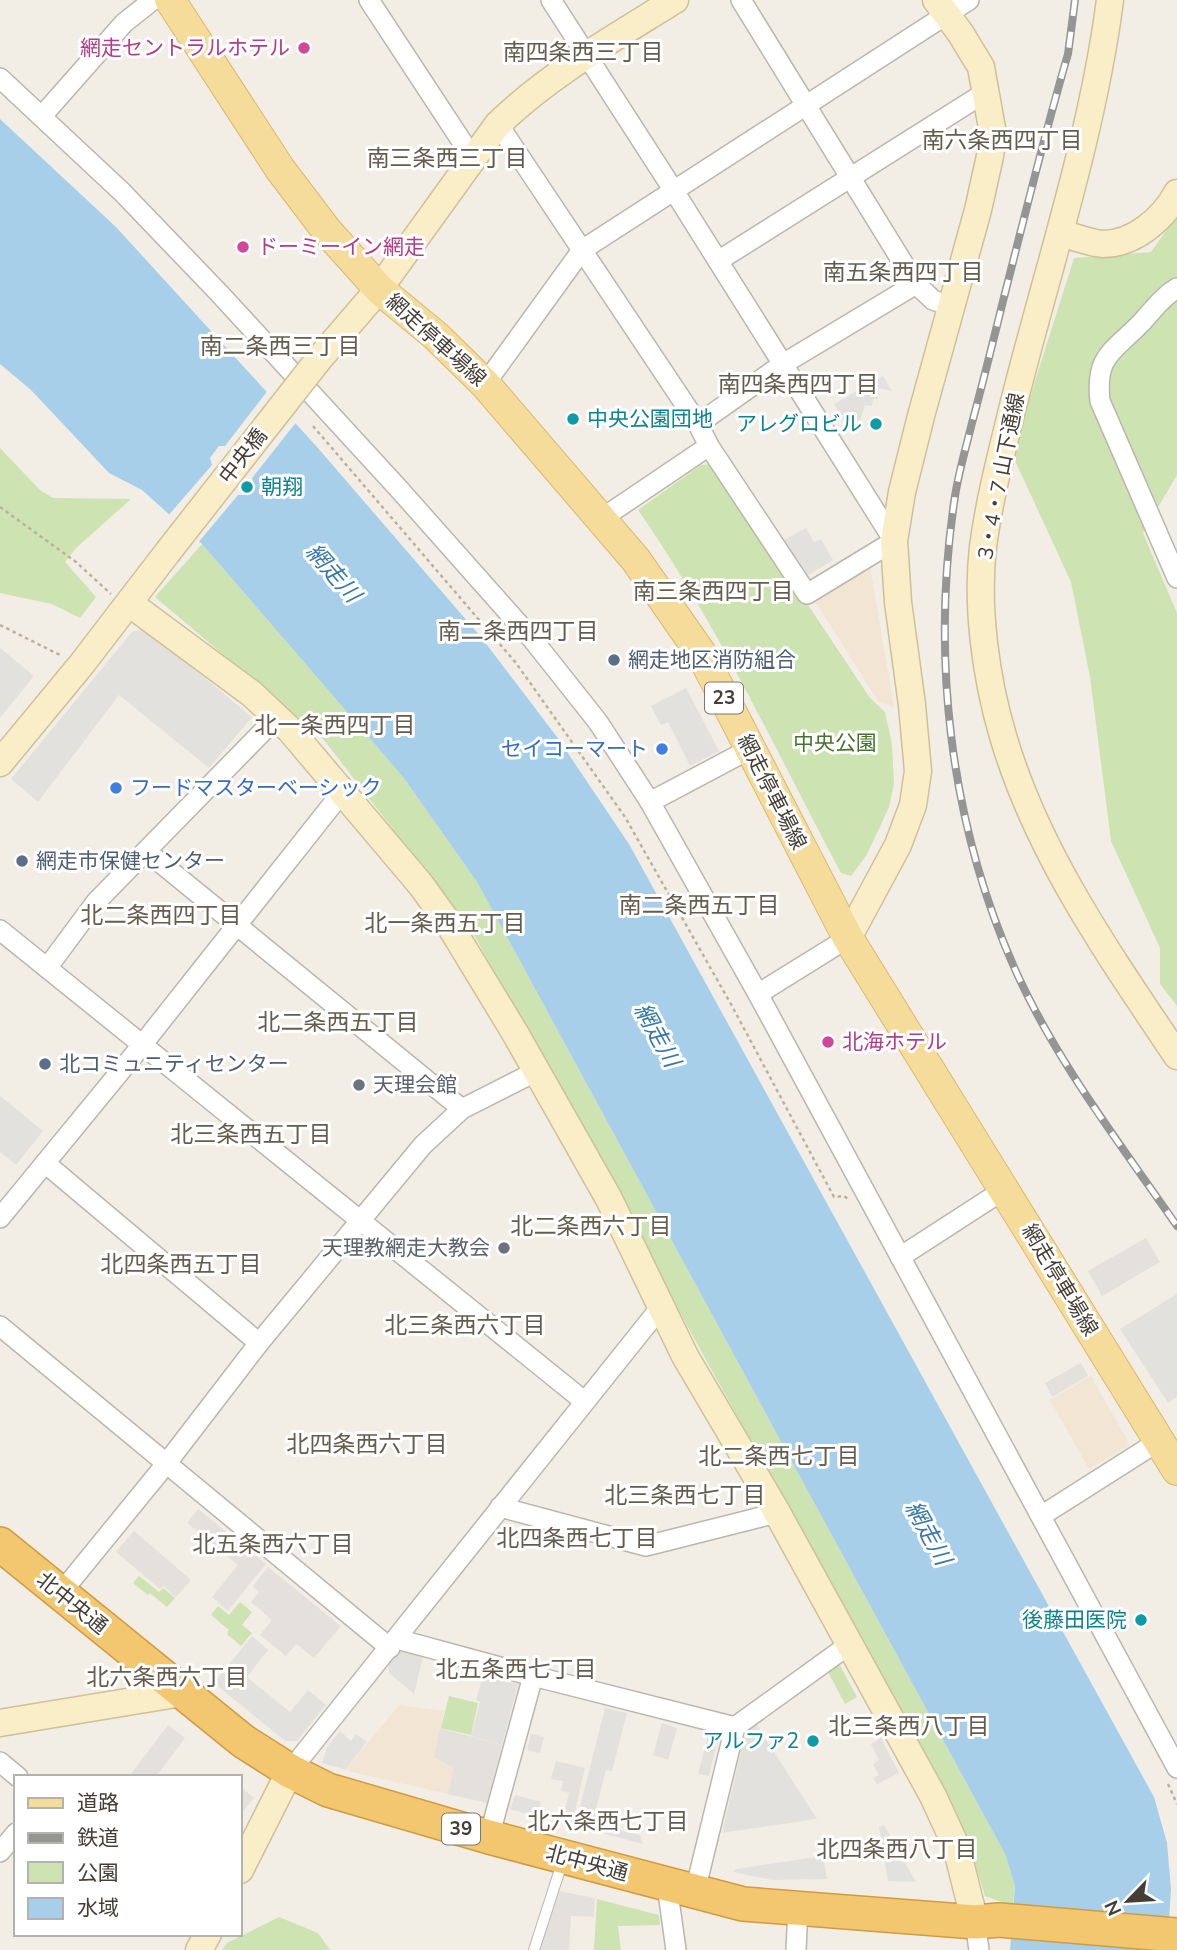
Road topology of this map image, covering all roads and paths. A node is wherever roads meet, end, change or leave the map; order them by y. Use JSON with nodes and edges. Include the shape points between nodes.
{"nodes":[{"id":1,"x":153,"y":0,"type":"edge"},
{"id":2,"x":170,"y":0,"type":"edge"},
{"id":3,"x":551,"y":0,"type":"edge"},
{"id":4,"x":675,"y":0,"type":"edge"},
{"id":5,"x":741,"y":0,"type":"edge"},
{"id":6,"x":969,"y":0,"type":"edge"},
{"id":7,"x":1110,"y":0,"type":"edge"},
{"id":8,"x":376,"y":2,"type":"edge"},
{"id":9,"x":942,"y":7,"type":"edge"},
{"id":10,"x":587,"y":55,"type":"junction"},
{"id":11,"x":0,"y":78,"type":"edge"},
{"id":12,"x":986,"y":92,"type":"junction"},
{"id":13,"x":806,"y":106,"type":"junction"},
{"id":14,"x":42,"y":117,"type":"junction"},
{"id":15,"x":498,"y":124,"type":"junction"},
{"id":16,"x":474,"y":160,"type":"junction"},
{"id":17,"x":850,"y":177,"type":"junction"},
{"id":18,"x":674,"y":191,"type":"junction"},
{"id":19,"x":1177,"y":193,"type":"edge"},
{"id":20,"x":1060,"y":233,"type":"junction"},
{"id":21,"x":582,"y":250,"type":"junction"},
{"id":22,"x":718,"y":261,"type":"junction"},
{"id":23,"x":916,"y":284,"type":"junction"},
{"id":24,"x":1177,"y":288,"type":"edge"},
{"id":25,"x":379,"y":289,"type":"junction"},
{"id":26,"x":950,"y":306,"type":"junction"},
{"id":27,"x":783,"y":364,"type":"junction"},
{"id":28,"x":485,"y":384,"type":"junction"},
{"id":29,"x":698,"y":424,"type":"junction"},
{"id":30,"x":313,"y":426,"type":"dead end"},
{"id":31,"x":709,"y":446,"type":"junction"},
{"id":32,"x":0,"y":507,"type":"edge"},
{"id":33,"x":601,"y":519,"type":"junction"},
{"id":34,"x":894,"y":541,"type":"junction"},
{"id":35,"x":1177,"y":578,"type":"edge"},
{"id":36,"x":129,"y":603,"type":"junction"},
{"id":37,"x":0,"y":625,"type":"edge"},
{"id":38,"x":80,"y":665,"type":"junction"},
{"id":39,"x":277,"y":717,"type":"junction"},
{"id":40,"x":750,"y":749,"type":"junction"},
{"id":41,"x":0,"y":763,"type":"edge"},
{"id":42,"x":343,"y":791,"type":"junction"},
{"id":43,"x":650,"y":802,"type":"junction"},
{"id":44,"x":146,"y":852,"type":"junction"},
{"id":45,"x":237,"y":925,"type":"junction"},
{"id":46,"x":0,"y":930,"type":"edge"},
{"id":47,"x":848,"y":939,"type":"junction"},
{"id":48,"x":47,"y":968,"type":"junction"},
{"id":49,"x":758,"y":994,"type":"junction"},
{"id":50,"x":142,"y":1045,"type":"junction"},
{"id":51,"x":1177,"y":1056,"type":"edge"},
{"id":52,"x":537,"y":1071,"type":"junction"},
{"id":53,"x":462,"y":1109,"type":"junction"},
{"id":54,"x":45,"y":1163,"type":"junction"},
{"id":55,"x":1005,"y":1189,"type":"junction"},
{"id":56,"x":855,"y":1204,"type":"dead end"},
{"id":57,"x":0,"y":1218,"type":"edge"},
{"id":58,"x":361,"y":1222,"type":"junction"},
{"id":59,"x":900,"y":1257,"type":"junction"},
{"id":60,"x":660,"y":1308,"type":"junction"},
{"id":61,"x":0,"y":1326,"type":"edge"},
{"id":62,"x":260,"y":1343,"type":"junction"},
{"id":63,"x":584,"y":1401,"type":"junction"},
{"id":64,"x":1159,"y":1441,"type":"junction"},
{"id":65,"x":166,"y":1464,"type":"junction"},
{"id":66,"x":1177,"y":1470,"type":"edge"},
{"id":67,"x":500,"y":1507,"type":"junction"},
{"id":68,"x":777,"y":1513,"type":"junction"},
{"id":69,"x":1041,"y":1516,"type":"junction"},
{"id":70,"x":0,"y":1544,"type":"edge"},
{"id":71,"x":60,"y":1594,"type":"junction"},
{"id":72,"x":393,"y":1644,"type":"junction"},
{"id":73,"x":850,"y":1644,"type":"junction"},
{"id":74,"x":533,"y":1676,"type":"junction"},
{"id":75,"x":182,"y":1693,"type":"junction"},
{"id":76,"x":0,"y":1723,"type":"edge"},
{"id":77,"x":735,"y":1727,"type":"junction"},
{"id":78,"x":0,"y":1762,"type":"edge"},
{"id":79,"x":290,"y":1771,"type":"junction"},
{"id":80,"x":1172,"y":1774,"type":"edge"},
{"id":81,"x":16,"y":1775,"type":"edge"},
{"id":82,"x":1177,"y":1804,"type":"edge"},
{"id":83,"x":14,"y":1835,"type":"edge"},
{"id":84,"x":489,"y":1837,"type":"junction"},
{"id":85,"x":0,"y":1852,"type":"edge"},
{"id":86,"x":564,"y":1856,"type":"junction"},
{"id":87,"x":242,"y":1866,"type":"edge"},
{"id":88,"x":681,"y":1888,"type":"junction"},
{"id":89,"x":798,"y":1908,"type":"junction"},
{"id":90,"x":984,"y":1931,"type":"edge"},
{"id":91,"x":1177,"y":1935,"type":"edge"},
{"id":92,"x":534,"y":1950,"type":"edge"},
{"id":93,"x":676,"y":1950,"type":"edge"},
{"id":94,"x":796,"y":1950,"type":"edge"}],
"edges":[{"from":1,"to":14,"type":"street","via":[[124,23]]},
{"from":2,"to":25,"type":"main road","name":"網走停車場線","number":"23","via":[[280,169]]},
{"from":3,"to":10,"type":"street"},
{"from":4,"to":10,"type":"street","name":"中央橋"},
{"from":5,"to":13,"type":"street"},
{"from":6,"to":9,"type":"street"},
{"from":7,"to":20,"type":"street","name":"3・4・7 山下通線","via":[[1104,47]]},
{"from":8,"to":16,"type":"street"},
{"from":9,"to":12,"type":"street","via":[[981,66]]},
{"from":9,"to":13,"type":"street"},
{"from":10,"to":15,"type":"street","name":"中央橋"},
{"from":10,"to":18,"type":"street"},
{"from":11,"to":14,"type":"street"},
{"from":12,"to":17,"type":"street"},
{"from":12,"to":26,"type":"street","via":[[993,134],[990,156]]},
{"from":13,"to":17,"type":"street"},
{"from":13,"to":18,"type":"street"},
{"from":14,"to":43,"type":"street","via":[[219,293],[533,640],[598,722]]},
{"from":15,"to":16,"type":"street","name":"中央橋"},
{"from":15,"to":21,"type":"street"},
{"from":16,"to":25,"type":"street","name":"中央橋"},
{"from":17,"to":22,"type":"street"},
{"from":17,"to":23,"type":"street"},
{"from":18,"to":21,"type":"street"},
{"from":18,"to":22,"type":"street"},
{"from":19,"to":20,"type":"street","via":[[1161,217],[1119,241],[1101,244]]},
{"from":20,"to":51,"type":"street","name":"3・4・7 山下通線","via":[[1004,442],[983,548],[981,608],[989,668],[1003,736],[1053,857]]},
{"from":21,"to":28,"type":"street"},
{"from":21,"to":29,"type":"street"},
{"from":22,"to":27,"type":"street"},
{"from":23,"to":26,"type":"street","via":[[933,300]]},
{"from":23,"to":27,"type":"street"},
{"from":24,"to":35,"type":"street","via":[[1112,348],[1098,382],[1100,401]]},
{"from":25,"to":28,"type":"main road","name":"網走停車場線","number":"23"},
{"from":25,"to":36,"type":"street","name":"中央橋","bridge":true},
{"from":26,"to":34,"type":"street"},
{"from":27,"to":29,"type":"street"},
{"from":27,"to":34,"type":"street"},
{"from":28,"to":33,"type":"main road","name":"網走停車場線","number":"23"},
{"from":29,"to":31,"type":"street"},
{"from":30,"to":56,"type":"path","via":[[516,663],[625,817],[834,1196],[844,1196]]},
{"from":31,"to":33,"type":"street"},
{"from":31,"to":34,"type":"street","via":[[807,594]]},
{"from":32,"to":36,"type":"path","via":[[76,562],[113,596]]},
{"from":33,"to":40,"type":"main road","name":"網走停車場線","number":"23","via":[[702,654]]},
{"from":34,"to":47,"type":"street","via":[[918,771],[913,805],[898,845]]},
{"from":36,"to":38,"type":"street","name":"中央橋"},
{"from":36,"to":39,"type":"street"},
{"from":37,"to":38,"type":"path"},
{"from":38,"to":41,"type":"street","name":"中央橋"},
{"from":39,"to":42,"type":"street"},
{"from":39,"to":44,"type":"street"},
{"from":40,"to":43,"type":"street"},
{"from":40,"to":47,"type":"main road","name":"網走停車場線","number":"23"},
{"from":42,"to":45,"type":"street"},
{"from":42,"to":52,"type":"street","via":[[447,921]]},
{"from":43,"to":49,"type":"street"},
{"from":44,"to":45,"type":"street"},
{"from":44,"to":48,"type":"street","via":[[96,902]]},
{"from":45,"to":50,"type":"street"},
{"from":45,"to":53,"type":"street"},
{"from":46,"to":48,"type":"street"},
{"from":47,"to":49,"type":"street"},
{"from":47,"to":55,"type":"main road","name":"網走停車場線","number":"23"},
{"from":48,"to":50,"type":"street"},
{"from":49,"to":59,"type":"street"},
{"from":50,"to":54,"type":"street"},
{"from":50,"to":58,"type":"street"},
{"from":52,"to":53,"type":"street"},
{"from":52,"to":60,"type":"street","via":[[609,1199]]},
{"from":53,"to":58,"type":"street","via":[[423,1144]]},
{"from":54,"to":57,"type":"street"},
{"from":54,"to":62,"type":"street"},
{"from":55,"to":59,"type":"street"},
{"from":55,"to":64,"type":"main road","name":"網走停車場線","number":"23"},
{"from":58,"to":62,"type":"street"},
{"from":58,"to":63,"type":"street"},
{"from":59,"to":69,"type":"street"},
{"from":60,"to":63,"type":"street"},
{"from":60,"to":68,"type":"street"},
{"from":61,"to":65,"type":"street"},
{"from":62,"to":65,"type":"street"},
{"from":63,"to":67,"type":"street"},
{"from":64,"to":66,"type":"main road","name":"網走停車場線","number":"23"},
{"from":64,"to":69,"type":"street"},
{"from":65,"to":71,"type":"street"},
{"from":65,"to":72,"type":"street"},
{"from":67,"to":68,"type":"street","via":[[646,1546]]},
{"from":67,"to":72,"type":"street"},
{"from":68,"to":73,"type":"street"},
{"from":69,"to":80,"type":"street"},
{"from":70,"to":71,"type":"highway","name":"北中央通","number":"39"},
{"from":71,"to":75,"type":"highway","name":"北中央通","number":"39"},
{"from":72,"to":74,"type":"street"},
{"from":72,"to":79,"type":"street"},
{"from":73,"to":77,"type":"street"},
{"from":73,"to":90,"type":"street","via":[[933,1796],[956,1846]]},
{"from":74,"to":77,"type":"street"},
{"from":74,"to":84,"type":"street"},
{"from":75,"to":76,"type":"street"},
{"from":75,"to":79,"type":"highway","name":"北中央通","number":"39"},
{"from":77,"to":88,"type":"street"},
{"from":78,"to":81,"type":"street"},
{"from":79,"to":84,"type":"highway","name":"北中央通","number":"39","via":[[328,1790]]},
{"from":79,"to":87,"type":"street"},
{"from":80,"to":82,"type":"path"},
{"from":83,"to":85,"type":"street"},
{"from":84,"to":86,"type":"highway","name":"北中央通","number":"39"},
{"from":86,"to":88,"type":"highway","name":"北中央通","number":"39"},
{"from":86,"to":92,"type":"lane"},
{"from":88,"to":89,"type":"highway","name":"北中央通","number":"39","via":[[743,1904]]},
{"from":88,"to":93,"type":"street"},
{"from":89,"to":90,"type":"highway","name":"北中央通","number":"39"},
{"from":89,"to":94,"type":"street"},
{"from":90,"to":91,"type":"highway","name":"北中央通","number":"39"}]}
